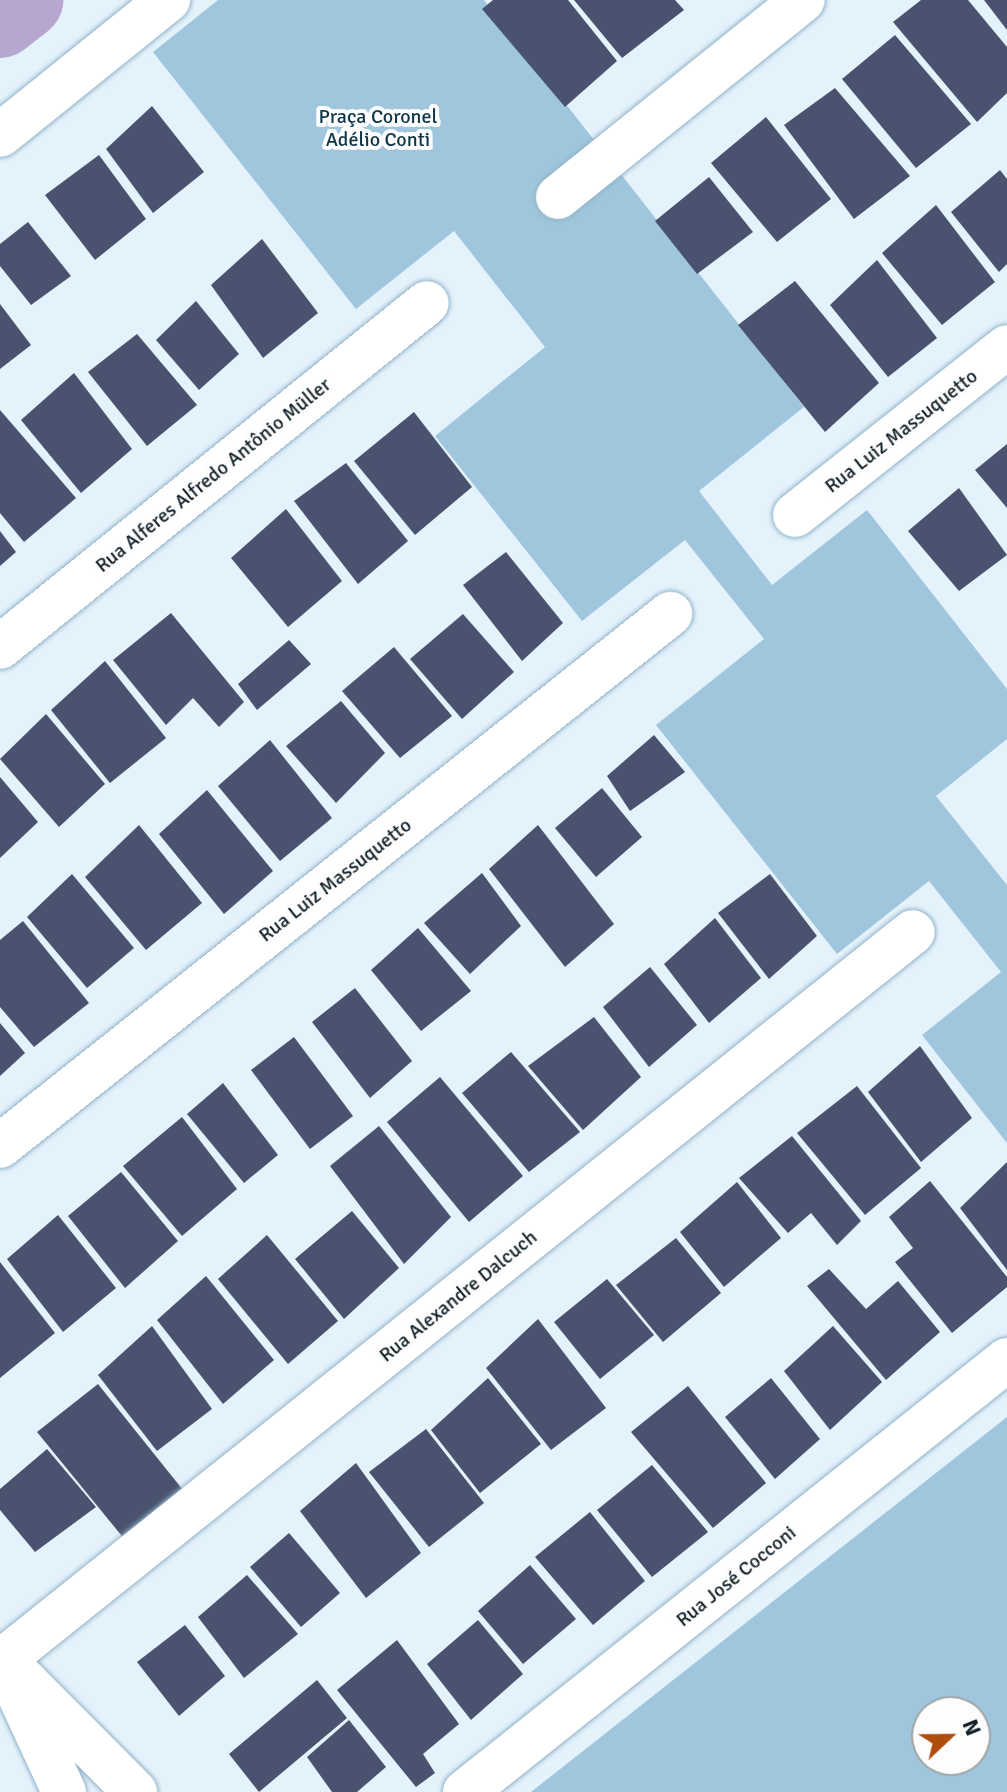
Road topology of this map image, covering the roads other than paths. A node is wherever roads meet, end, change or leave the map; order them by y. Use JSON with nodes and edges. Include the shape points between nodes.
{"nodes":[{"id":1,"x":168,"y":0,"type":"edge"},
{"id":2,"x":803,"y":0,"type":"edge"},
{"id":3,"x":0,"y":135,"type":"edge"},
{"id":4,"x":558,"y":197,"type":"dead end"},
{"id":5,"x":427,"y":303,"type":"dead end"},
{"id":6,"x":1007,"y":347,"type":"edge"},
{"id":7,"x":795,"y":515,"type":"dead end"},
{"id":8,"x":670,"y":614,"type":"dead end"},
{"id":9,"x":0,"y":647,"type":"edge"},
{"id":10,"x":913,"y":932,"type":"dead end"},
{"id":11,"x":0,"y":1146,"type":"edge"},
{"id":12,"x":1007,"y":1360,"type":"edge"},
{"id":13,"x":2,"y":1658,"type":"edge"},
{"id":14,"x":64,"y":1792,"type":"edge"},
{"id":15,"x":135,"y":1792,"type":"edge"},
{"id":16,"x":465,"y":1792,"type":"edge"}],
"edges":[{"from":1,"to":3,"type":"street"},
{"from":2,"to":4,"type":"street"},
{"from":5,"to":9,"type":"street","name":"Rua Alferes Alfredo Antônio Müller"},
{"from":6,"to":7,"type":"street","name":"Rua Luiz Massuquetto"},
{"from":8,"to":11,"type":"street","name":"Rua Luiz Massuquetto"},
{"from":10,"to":13,"type":"street","name":"Rua Alexandre Dalcuch"},
{"from":12,"to":16,"type":"street","name":"Rua José Cocconi"},
{"from":13,"to":14,"type":"street"},
{"from":13,"to":15,"type":"street"}]}
